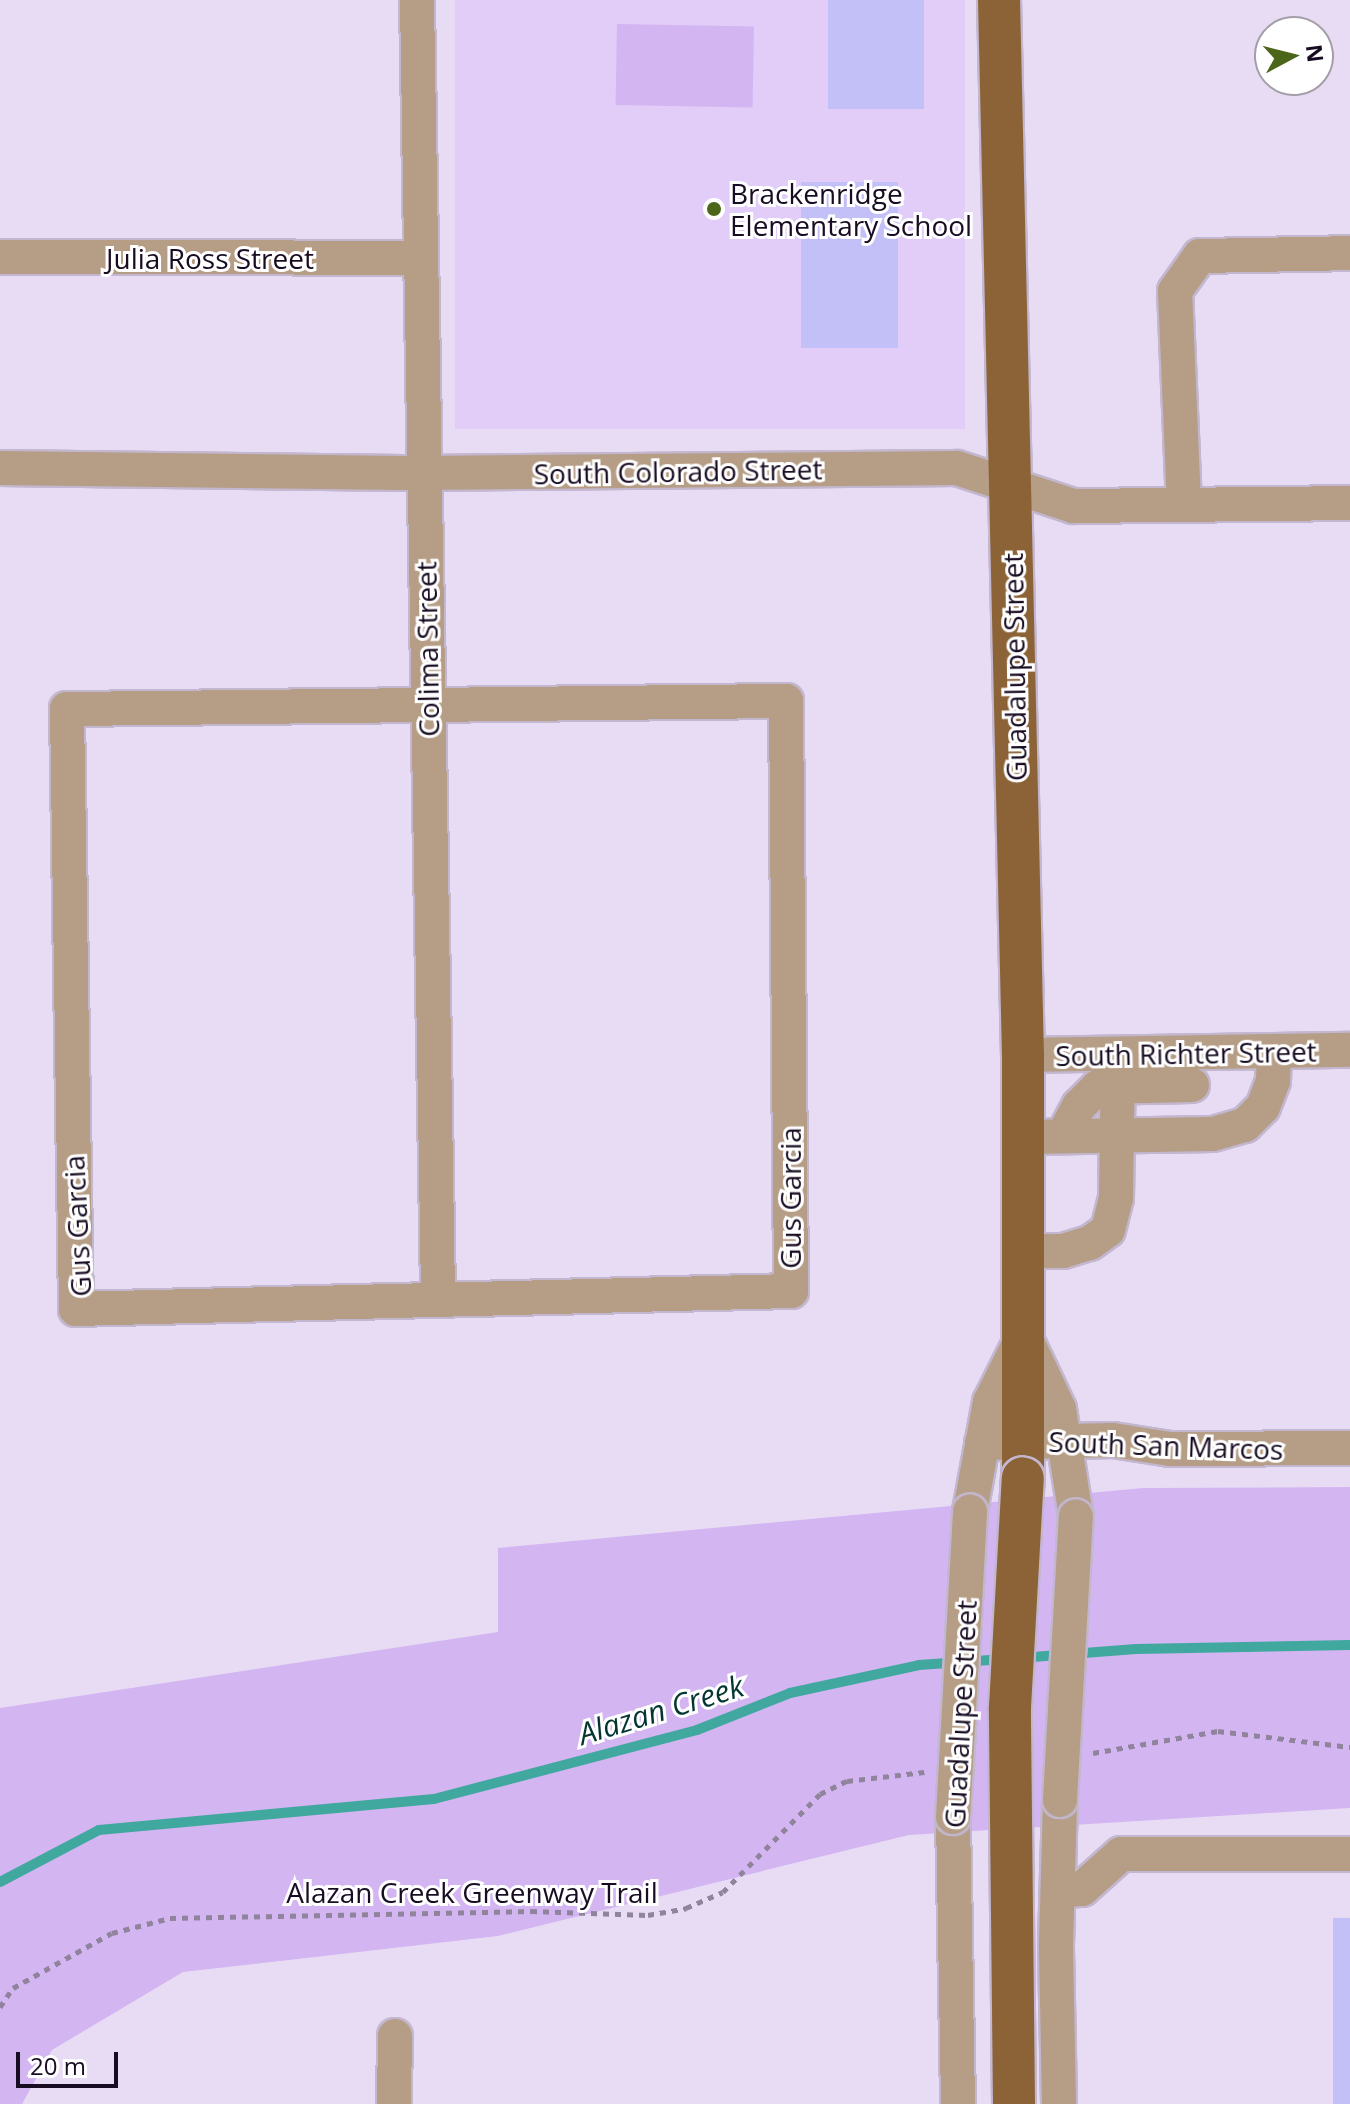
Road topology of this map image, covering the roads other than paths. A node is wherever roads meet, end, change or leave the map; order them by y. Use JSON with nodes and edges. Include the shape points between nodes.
{"nodes":[{"id":1,"x":417,"y":0,"type":"edge"},
{"id":2,"x":999,"y":0,"type":"edge"},
{"id":3,"x":1350,"y":253,"type":"edge"},
{"id":4,"x":0,"y":257,"type":"edge"},
{"id":5,"x":421,"y":258,"type":"junction"},
{"id":6,"x":0,"y":468,"type":"edge"},
{"id":7,"x":423,"y":473,"type":"junction"},
{"id":8,"x":1010,"y":485,"type":"junction"},
{"id":9,"x":1350,"y":503,"type":"edge"},
{"id":10,"x":1184,"y":505,"type":"junction"},
{"id":11,"x":428,"y":705,"type":"junction"},
{"id":12,"x":1350,"y":1050,"type":"edge"},
{"id":13,"x":1274,"y":1051,"type":"junction"},
{"id":14,"x":1023,"y":1055,"type":"junction"},
{"id":15,"x":1118,"y":1070,"type":"junction"},
{"id":16,"x":1181,"y":1074,"type":"junction"},
{"id":17,"x":1119,"y":1135,"type":"junction"},
{"id":18,"x":1177,"y":1135,"type":"junction"},
{"id":19,"x":1043,"y":1136,"type":"junction"},
{"id":20,"x":1024,"y":1251,"type":"junction"},
{"id":21,"x":438,"y":1298,"type":"junction"},
{"id":22,"x":1024,"y":1334,"type":"junction"},
{"id":23,"x":1067,"y":1440,"type":"junction"},
{"id":24,"x":982,"y":1443,"type":"junction"},
{"id":25,"x":1350,"y":1448,"type":"edge"},
{"id":26,"x":1024,"y":1460,"type":"junction"},
{"id":27,"x":1350,"y":1854,"type":"edge"},
{"id":28,"x":1058,"y":1891,"type":"junction"},
{"id":29,"x":395,"y":2036,"type":"dead end"},
{"id":30,"x":394,"y":2104,"type":"edge"},
{"id":31,"x":958,"y":2104,"type":"edge"},
{"id":32,"x":1014,"y":2104,"type":"edge"},
{"id":33,"x":1059,"y":2104,"type":"edge"}],
"edges":[{"from":1,"to":5,"type":"street","name":"Colima Street"},
{"from":2,"to":8,"type":"main road","name":"Guadalupe Street"},
{"from":3,"to":10,"type":"street","via":[[1200,256],[1175,291]]},
{"from":4,"to":5,"type":"street","name":"Julia Ross Street"},
{"from":5,"to":7,"type":"street","name":"Colima Street"},
{"from":6,"to":7,"type":"street","name":"South Colorado Street"},
{"from":7,"to":8,"type":"street","name":"South Colorado Street","via":[[957,468]]},
{"from":7,"to":11,"type":"street","name":"Colima Street"},
{"from":8,"to":10,"type":"street","name":"South Colorado Street","via":[[1073,506]]},
{"from":8,"to":14,"type":"main road","name":"Guadalupe Street"},
{"from":9,"to":10,"type":"street","name":"South Colorado Street"},
{"from":11,"to":21,"type":"street","name":"Colima Street"},
{"from":11,"to":21,"type":"street","name":"Gus Garcia","via":[[786,701],[791,1291]]},
{"from":11,"to":21,"type":"street","name":"Gus Garcia","via":[[67,709],[76,1309]]},
{"from":12,"to":13,"type":"street","name":"South Richter Street"},
{"from":13,"to":16,"type":"street","name":"South Richter Street"},
{"from":13,"to":18,"type":"street","via":[[1273,1081],[1263,1107],[1245,1125]]},
{"from":14,"to":15,"type":"street","name":"South Richter Street"},
{"from":14,"to":19,"type":"main road","name":"Guadalupe Street"},
{"from":15,"to":16,"type":"street","name":"South Richter Street"},
{"from":15,"to":16,"type":"street"},
{"from":15,"to":17,"type":"street"},
{"from":15,"to":19,"type":"street"},
{"from":16,"to":18,"type":"street"},
{"from":17,"to":18,"type":"street"},
{"from":17,"to":19,"type":"street"},
{"from":17,"to":20,"type":"street","via":[[1108,1230],[1090,1243],[1063,1251]]},
{"from":19,"to":20,"type":"main road","name":"Guadalupe Street"},
{"from":20,"to":22,"type":"main road","name":"Guadalupe Street"},
{"from":22,"to":23,"type":"street","name":"Guadalupe Street","via":[[1059,1409]]},
{"from":22,"to":24,"type":"street","name":"Guadalupe Street","via":[[990,1402]]},
{"from":22,"to":26,"type":"main road","name":"Guadalupe Street"},
{"from":23,"to":25,"type":"street","name":"South San Marcos","via":[[1113,1440],[1170,1449]]},
{"from":23,"to":26,"type":"street","name":"South San Marcos"},
{"from":23,"to":28,"type":"street","name":"Guadalupe Street","bridge":true,"via":[[1076,1516]]},
{"from":24,"to":26,"type":"street","name":"South San Marcos"},
{"from":24,"to":31,"type":"street","name":"Guadalupe Street","bridge":true,"via":[[970,1511],[953,1817]]},
{"from":26,"to":32,"type":"main road","name":"Guadalupe Street","bridge":true,"via":[[1010,1707]]},
{"from":27,"to":28,"type":"street","via":[[1121,1854],[1082,1889]]},
{"from":28,"to":33,"type":"street","name":"Guadalupe Street"},
{"from":29,"to":30,"type":"street"}]}
